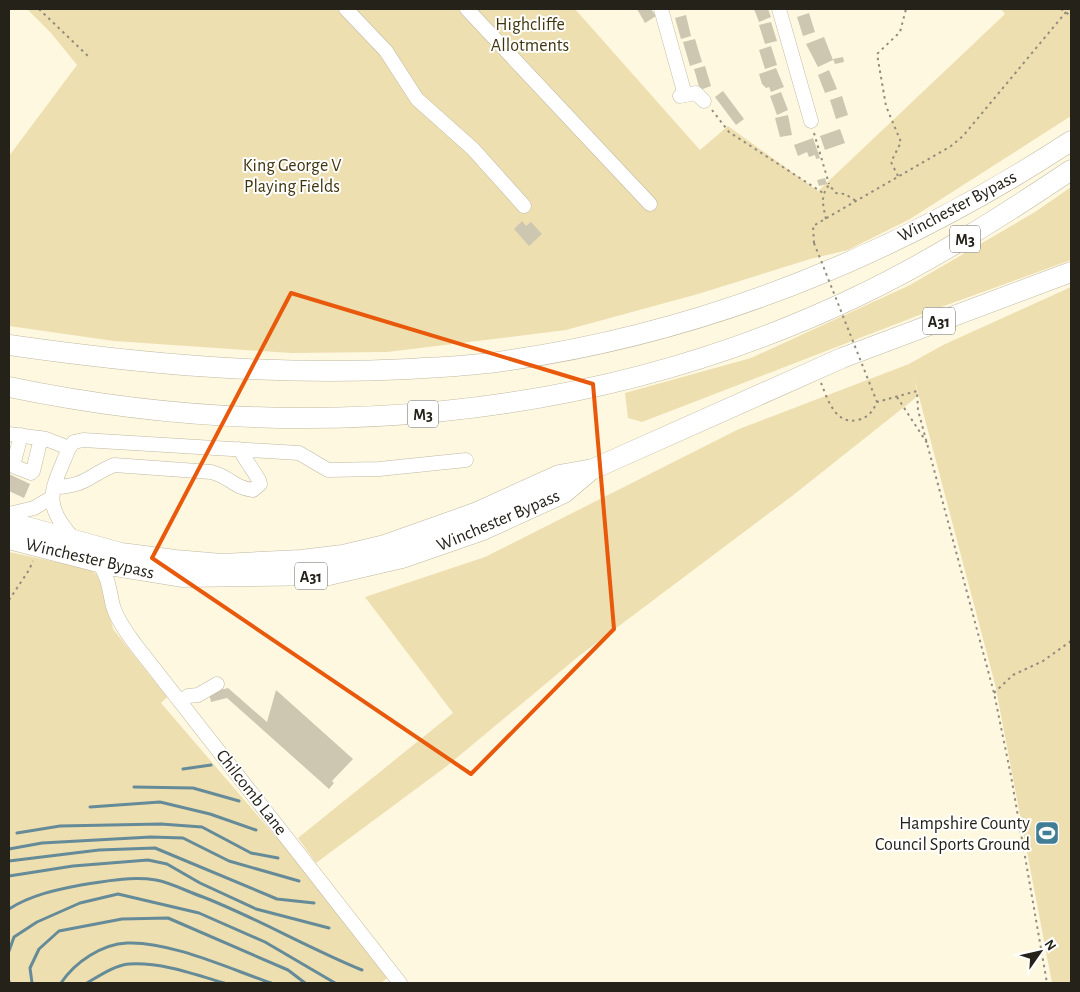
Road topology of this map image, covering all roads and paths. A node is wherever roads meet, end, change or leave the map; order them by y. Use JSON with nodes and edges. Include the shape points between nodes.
{"nodes":[{"id":1,"x":39,"y":9,"type":"edge"},
{"id":2,"x":346,"y":9,"type":"edge"},
{"id":3,"x":467,"y":9,"type":"edge"},
{"id":4,"x":661,"y":9,"type":"edge"},
{"id":5,"x":779,"y":9,"type":"edge"},
{"id":6,"x":906,"y":9,"type":"edge"},
{"id":7,"x":1062,"y":9,"type":"edge"},
{"id":8,"x":1066,"y":12,"type":"junction"},
{"id":9,"x":1071,"y":16,"type":"edge"},
{"id":10,"x":89,"y":57,"type":"dead end"},
{"id":11,"x":704,"y":101,"type":"joint"},
{"id":12,"x":811,"y":121,"type":"joint"},
{"id":13,"x":1071,"y":141,"type":"edge"},
{"id":14,"x":1071,"y":170,"type":"edge"},
{"id":15,"x":898,"y":176,"type":"junction"},
{"id":16,"x":829,"y":185,"type":"junction"},
{"id":17,"x":823,"y":192,"type":"junction"},
{"id":18,"x":856,"y":201,"type":"junction"},
{"id":19,"x":650,"y":204,"type":"dead end"},
{"id":20,"x":524,"y":206,"type":"dead end"},
{"id":21,"x":826,"y":219,"type":"junction"},
{"id":22,"x":1071,"y":272,"type":"edge"},
{"id":23,"x":9,"y":345,"type":"edge"},
{"id":24,"x":818,"y":377,"type":"dead end"},
{"id":25,"x":9,"y":387,"type":"edge"},
{"id":26,"x":896,"y":397,"type":"junction"},
{"id":27,"x":877,"y":402,"type":"junction"},
{"id":28,"x":15,"y":434,"type":"edge"},
{"id":29,"x":42,"y":438,"type":"junction"},
{"id":30,"x":929,"y":446,"type":"junction"},
{"id":31,"x":69,"y":448,"type":"junction"},
{"id":32,"x":239,"y":449,"type":"junction"},
{"id":33,"x":466,"y":460,"type":"dead end"},
{"id":34,"x":593,"y":468,"type":"junction"},
{"id":35,"x":53,"y":492,"type":"junction"},
{"id":36,"x":9,"y":514,"type":"edge"},
{"id":37,"x":9,"y":522,"type":"edge"},
{"id":38,"x":9,"y":539,"type":"edge"},
{"id":39,"x":76,"y":540,"type":"junction"},
{"id":40,"x":36,"y":546,"type":"junction"},
{"id":41,"x":98,"y":562,"type":"junction"},
{"id":42,"x":130,"y":570,"type":"junction"},
{"id":43,"x":112,"y":598,"type":"junction"},
{"id":44,"x":9,"y":600,"type":"edge"},
{"id":45,"x":1071,"y":641,"type":"edge"},
{"id":46,"x":217,"y":684,"type":"dead end"},
{"id":47,"x":994,"y":692,"type":"junction"},
{"id":48,"x":181,"y":701,"type":"junction"},
{"id":49,"x":394,"y":981,"type":"edge"},
{"id":50,"x":1047,"y":983,"type":"edge"}],
"edges":[{"from":1,"to":10,"type":"path"},
{"from":2,"to":20,"type":"street","via":[[386,51],[416,99],[473,149]]},
{"from":3,"to":19,"type":"street"},
{"from":4,"to":11,"type":"street","via":[[682,96],[696,92]]},
{"from":5,"to":12,"type":"street"},
{"from":6,"to":15,"type":"path","via":[[900,32],[877,54],[886,106],[901,142],[891,162]]},
{"from":7,"to":8,"type":"path"},
{"from":8,"to":9,"type":"path"},
{"from":8,"to":15,"type":"path","via":[[963,136]]},
{"from":11,"to":17,"type":"path","via":[[729,132]]},
{"from":12,"to":16,"type":"path"},
{"from":13,"to":23,"type":"highway","name":"Winchester Bypass","number":"M3","via":[[944,216],[840,266],[706,317],[594,345],[503,361],[346,372],[145,363]]},
{"from":14,"to":25,"type":"highway","name":"Winchester Bypass","number":"M3","via":[[972,235],[854,298],[758,339],[656,372],[527,401],[422,414],[328,419],[210,416]]},
{"from":15,"to":18,"type":"path"},
{"from":16,"to":17,"type":"path"},
{"from":16,"to":18,"type":"path","via":[[836,193]]},
{"from":17,"to":21,"type":"path"},
{"from":18,"to":21,"type":"path"},
{"from":21,"to":27,"type":"path","bridge":true,"via":[[813,226],[814,242]]},
{"from":22,"to":34,"type":"highway","number":"A31","via":[[842,358]]},
{"from":24,"to":27,"type":"path","via":[[831,407],[838,417],[846,421],[865,418],[872,413]]},
{"from":26,"to":27,"type":"path"},
{"from":26,"to":30,"type":"path"},
{"from":26,"to":30,"type":"path","via":[[917,391],[918,410]]},
{"from":28,"to":29,"type":"street"},
{"from":28,"to":29,"type":"street","via":[[13,466],[31,473]]},
{"from":29,"to":31,"type":"street"},
{"from":30,"to":47,"type":"path"},
{"from":31,"to":32,"type":"street","via":[[74,442],[83,440]]},
{"from":31,"to":35,"type":"street"},
{"from":32,"to":33,"type":"street","via":[[299,453],[328,470],[379,469]]},
{"from":32,"to":35,"type":"street","via":[[259,480],[258,488],[238,488],[226,476],[211,472],[114,465],[100,470],[88,481]]},
{"from":34,"to":39,"type":"highway","name":"Winchester Bypass","number":"A31","via":[[558,475],[475,514],[432,530],[343,555],[222,564],[121,553]]},
{"from":34,"to":42,"type":"highway","name":"Winchester Bypass","number":"A31","via":[[564,493],[483,530],[361,569],[329,575],[225,578],[182,577]]},
{"from":35,"to":36,"type":"street","via":[[34,508]]},
{"from":35,"to":39,"type":"street","via":[[55,515]]},
{"from":37,"to":39,"type":"highway","name":"Winchester Bypass","number":"A31"},
{"from":38,"to":40,"type":"highway","name":"Winchester Bypass","number":"A31"},
{"from":40,"to":41,"type":"highway","name":"Winchester Bypass","number":"A31"},
{"from":40,"to":44,"type":"path","via":[[29,570]]},
{"from":41,"to":42,"type":"highway","name":"Winchester Bypass","number":"A31"},
{"from":41,"to":43,"type":"street","name":"Chilcomb Lane","via":[[109,581]]},
{"from":42,"to":43,"type":"street","via":[[119,580]]},
{"from":43,"to":48,"type":"street","name":"Chilcomb Lane","via":[[121,625]]},
{"from":45,"to":47,"type":"path","via":[[1043,661],[1013,675]]},
{"from":46,"to":48,"type":"street"},
{"from":47,"to":50,"type":"path"},
{"from":48,"to":49,"type":"street","name":"Chilcomb Lane"}]}
